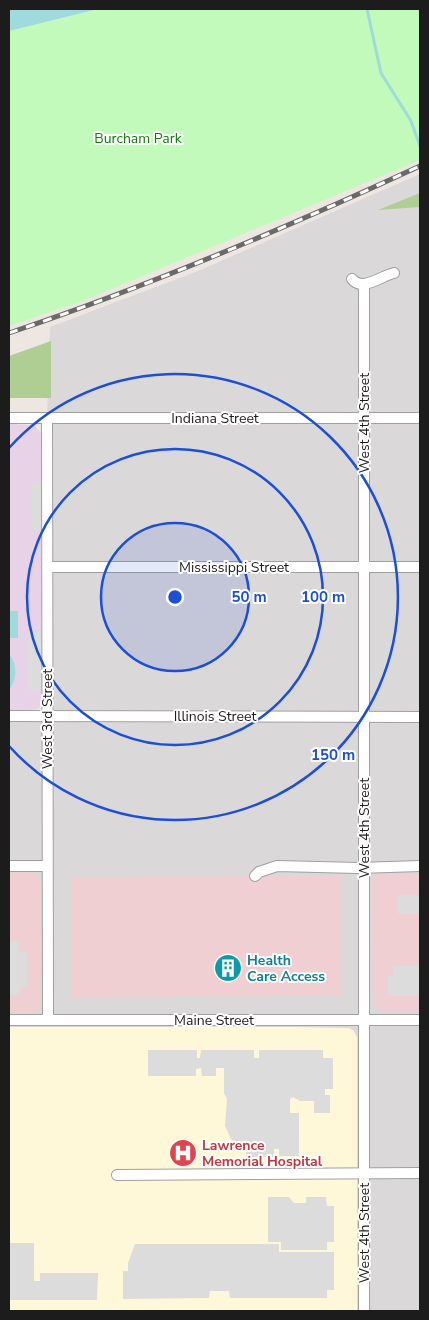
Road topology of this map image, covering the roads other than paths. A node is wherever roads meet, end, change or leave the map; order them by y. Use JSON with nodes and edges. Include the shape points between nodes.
{"nodes":[{"id":1,"x":394,"y":273,"type":"dead end"},
{"id":2,"x":352,"y":279,"type":"dead end"},
{"id":3,"x":364,"y":285,"type":"junction"},
{"id":4,"x":9,"y":418,"type":"edge"},
{"id":5,"x":47,"y":418,"type":"junction"},
{"id":6,"x":364,"y":418,"type":"junction"},
{"id":7,"x":420,"y":418,"type":"edge"},
{"id":8,"x":47,"y":567,"type":"junction"},
{"id":9,"x":364,"y":567,"type":"junction"},
{"id":10,"x":420,"y":567,"type":"edge"},
{"id":11,"x":9,"y":716,"type":"edge"},
{"id":12,"x":47,"y":716,"type":"junction"},
{"id":13,"x":364,"y":716,"type":"junction"},
{"id":14,"x":420,"y":717,"type":"edge"},
{"id":15,"x":9,"y":866,"type":"edge"},
{"id":16,"x":48,"y":866,"type":"junction"},
{"id":17,"x":420,"y":866,"type":"edge"},
{"id":18,"x":364,"y":867,"type":"junction"},
{"id":19,"x":255,"y":876,"type":"dead end"},
{"id":20,"x":9,"y":1020,"type":"edge"},
{"id":21,"x":48,"y":1020,"type":"junction"},
{"id":22,"x":364,"y":1020,"type":"junction"},
{"id":23,"x":420,"y":1020,"type":"edge"},
{"id":24,"x":420,"y":1173,"type":"edge"},
{"id":25,"x":364,"y":1174,"type":"junction"},
{"id":26,"x":117,"y":1175,"type":"dead end"},
{"id":27,"x":364,"y":1311,"type":"edge"}],
"edges":[{"from":1,"to":3,"type":"street"},
{"from":2,"to":3,"type":"street"},
{"from":3,"to":6,"type":"street","name":"West 4th Street"},
{"from":4,"to":5,"type":"street","name":"Indiana Street"},
{"from":5,"to":6,"type":"street","name":"Indiana Street"},
{"from":5,"to":8,"type":"street","name":"West 3rd Street"},
{"from":6,"to":7,"type":"street","name":"Indiana Street"},
{"from":6,"to":9,"type":"street","name":"West 4th Street"},
{"from":8,"to":9,"type":"street","name":"Mississippi Street"},
{"from":8,"to":12,"type":"street","name":"West 3rd Street"},
{"from":9,"to":10,"type":"street","name":"Mississippi Street"},
{"from":9,"to":13,"type":"street","name":"West 4th Street"},
{"from":11,"to":12,"type":"street","name":"Illinois Street"},
{"from":12,"to":13,"type":"street","name":"Illinois Street"},
{"from":12,"to":16,"type":"street","name":"West 3rd Street"},
{"from":13,"to":14,"type":"street","name":"Illinois Street"},
{"from":13,"to":18,"type":"street","name":"West 4th Street"},
{"from":15,"to":16,"type":"street"},
{"from":16,"to":21,"type":"street","name":"West 3rd Street"},
{"from":17,"to":18,"type":"street"},
{"from":18,"to":19,"type":"street","via":[[277,866]]},
{"from":18,"to":22,"type":"street","name":"West 4th Street"},
{"from":20,"to":21,"type":"street","name":"Maine Street"},
{"from":21,"to":22,"type":"street","name":"Maine Street"},
{"from":22,"to":23,"type":"street","name":"Maine Street"},
{"from":22,"to":25,"type":"street","name":"West 4th Street"},
{"from":24,"to":25,"type":"street"},
{"from":25,"to":26,"type":"street"},
{"from":25,"to":27,"type":"street","name":"West 4th Street"}]}
